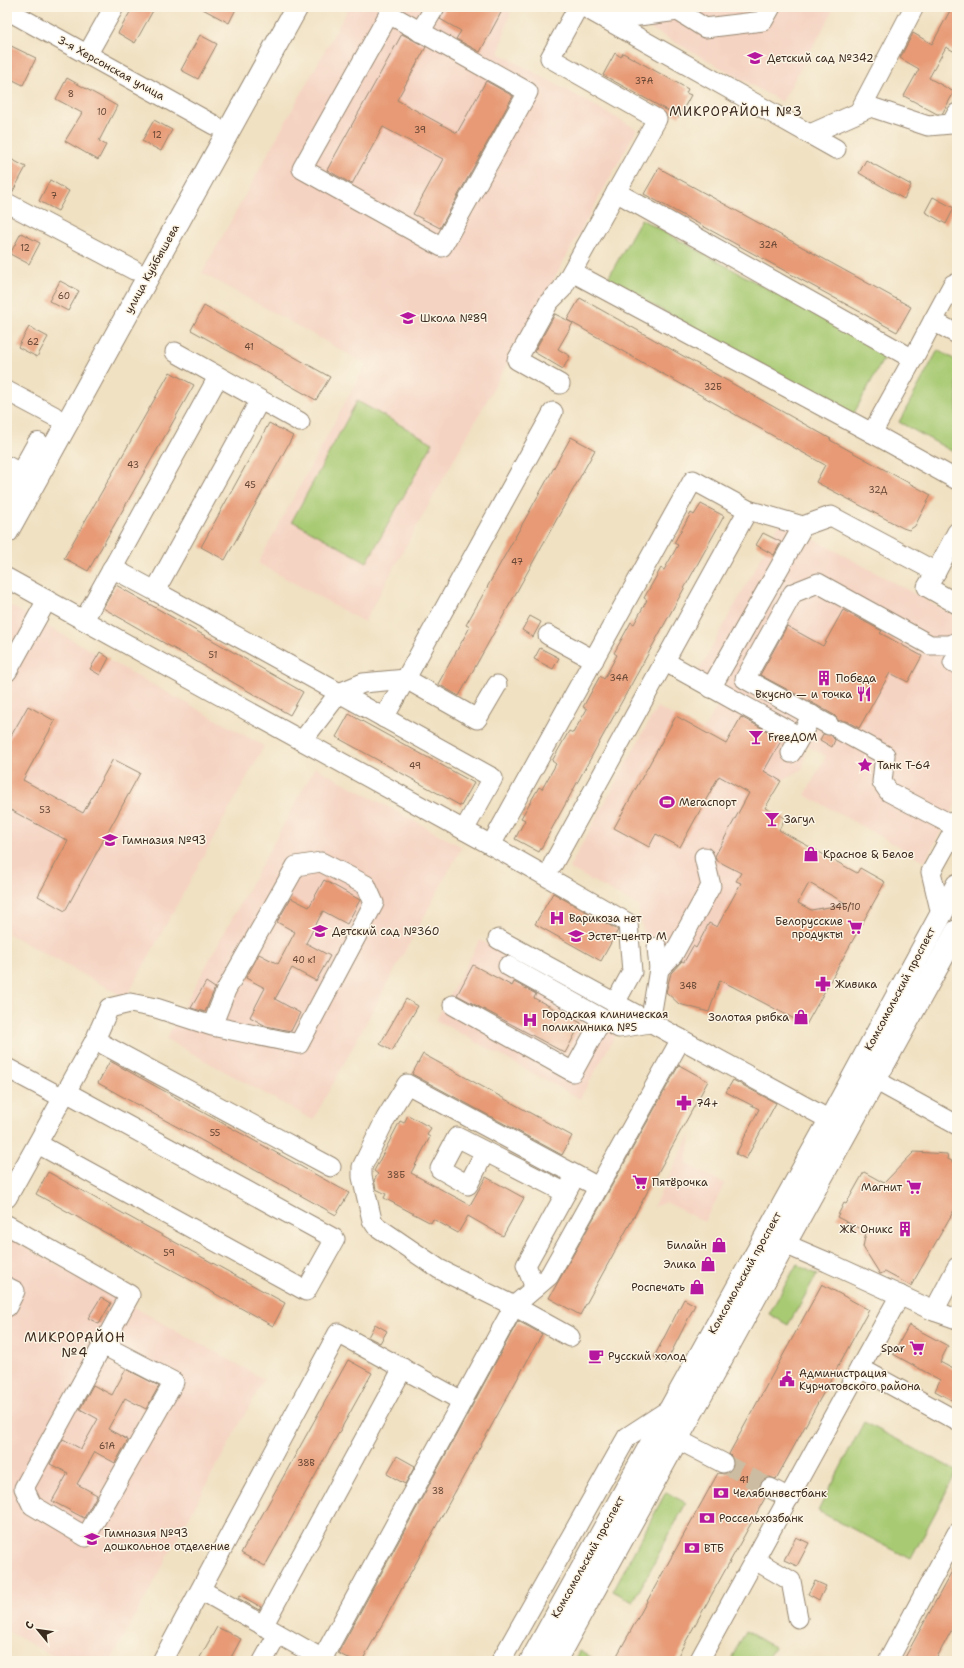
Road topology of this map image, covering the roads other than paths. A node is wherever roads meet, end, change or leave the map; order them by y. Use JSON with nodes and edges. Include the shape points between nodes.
{"nodes":[{"id":1,"x":114,"y":7,"type":"edge"},
{"id":2,"x":280,"y":7,"type":"edge"},
{"id":3,"x":297,"y":7,"type":"edge"},
{"id":4,"x":434,"y":7,"type":"edge"},
{"id":5,"x":578,"y":7,"type":"edge"},
{"id":6,"x":584,"y":7,"type":"edge"},
{"id":7,"x":771,"y":7,"type":"edge"},
{"id":8,"x":914,"y":7,"type":"edge"},
{"id":9,"x":7,"y":10,"type":"edge"},
{"id":10,"x":672,"y":10,"type":"edge"},
{"id":11,"x":607,"y":20,"type":"junction"},
{"id":12,"x":420,"y":32,"type":"junction"},
{"id":13,"x":87,"y":55,"type":"junction"},
{"id":14,"x":860,"y":112,"type":"junction"},
{"id":15,"x":957,"y":113,"type":"edge"},
{"id":16,"x":221,"y":129,"type":"junction"},
{"id":17,"x":810,"y":134,"type":"junction"},
{"id":18,"x":836,"y":148,"type":"dead end"},
{"id":19,"x":616,"y":192,"type":"junction"},
{"id":20,"x":7,"y":202,"type":"edge"},
{"id":21,"x":572,"y":272,"type":"junction"},
{"id":22,"x":141,"y":274,"type":"junction"},
{"id":23,"x":953,"y":284,"type":"dead end"},
{"id":24,"x":933,"y":321,"type":"junction"},
{"id":25,"x":957,"y":334,"type":"edge"},
{"id":26,"x":175,"y":352,"type":"dead end"},
{"id":27,"x":913,"y":359,"type":"junction"},
{"id":28,"x":218,"y":377,"type":"junction"},
{"id":29,"x":560,"y":384,"type":"dead end"},
{"id":30,"x":7,"y":390,"type":"edge"},
{"id":31,"x":260,"y":400,"type":"junction"},
{"id":32,"x":553,"y":412,"type":"dead end"},
{"id":33,"x":60,"y":420,"type":"junction"},
{"id":34,"x":300,"y":422,"type":"dead end"},
{"id":35,"x":872,"y":433,"type":"junction"},
{"id":36,"x":14,"y":470,"type":"edge"},
{"id":37,"x":957,"y":480,"type":"edge"},
{"id":38,"x":7,"y":500,"type":"edge"},
{"id":39,"x":748,"y":510,"type":"junction"},
{"id":40,"x":803,"y":526,"type":"junction"},
{"id":41,"x":7,"y":532,"type":"edge"},
{"id":42,"x":957,"y":532,"type":"edge"},
{"id":43,"x":112,"y":568,"type":"junction"},
{"id":44,"x":936,"y":572,"type":"junction"},
{"id":45,"x":7,"y":578,"type":"edge"},
{"id":46,"x":155,"y":591,"type":"junction"},
{"id":47,"x":47,"y":600,"type":"junction"},
{"id":48,"x":957,"y":604,"type":"edge"},
{"id":49,"x":84,"y":620,"type":"junction"},
{"id":50,"x":548,"y":635,"type":"dead end"},
{"id":51,"x":957,"y":642,"type":"edge"},
{"id":52,"x":594,"y":660,"type":"junction"},
{"id":53,"x":664,"y":662,"type":"junction"},
{"id":54,"x":7,"y":672,"type":"edge"},
{"id":55,"x":406,"y":679,"type":"junction"},
{"id":56,"x":497,"y":685,"type":"dead end"},
{"id":57,"x":711,"y":688,"type":"junction"},
{"id":58,"x":339,"y":693,"type":"junction"},
{"id":59,"x":812,"y":715,"type":"junction"},
{"id":60,"x":384,"y":718,"type":"junction"},
{"id":61,"x":302,"y":740,"type":"junction"},
{"id":62,"x":956,"y":826,"type":"edge"},
{"id":63,"x":464,"y":830,"type":"junction"},
{"id":64,"x":491,"y":845,"type":"junction"},
{"id":65,"x":704,"y":857,"type":"dead end"},
{"id":66,"x":553,"y":864,"type":"dead end"},
{"id":67,"x":957,"y":885,"type":"edge"},
{"id":68,"x":941,"y":914,"type":"junction"},
{"id":69,"x":957,"y":931,"type":"edge"},
{"id":70,"x":498,"y":939,"type":"dead end"},
{"id":71,"x":657,"y":947,"type":"dead end"},
{"id":72,"x":508,"y":966,"type":"dead end"},
{"id":73,"x":659,"y":969,"type":"junction"},
{"id":74,"x":615,"y":1003,"type":"junction"},
{"id":75,"x":453,"y":1005,"type":"dead end"},
{"id":76,"x":602,"y":1019,"type":"junction"},
{"id":77,"x":650,"y":1023,"type":"junction"},
{"id":78,"x":212,"y":1026,"type":"junction"},
{"id":79,"x":681,"y":1039,"type":"junction"},
{"id":80,"x":95,"y":1040,"type":"junction"},
{"id":81,"x":7,"y":1068,"type":"edge"},
{"id":82,"x":875,"y":1080,"type":"junction"},
{"id":83,"x":65,"y":1095,"type":"junction"},
{"id":84,"x":830,"y":1120,"type":"junction"},
{"id":85,"x":957,"y":1125,"type":"edge"},
{"id":86,"x":38,"y":1144,"type":"junction"},
{"id":87,"x":485,"y":1152,"type":"dead end"},
{"id":88,"x":331,"y":1167,"type":"dead end"},
{"id":89,"x":576,"y":1175,"type":"junction"},
{"id":90,"x":598,"y":1187,"type":"junction"},
{"id":91,"x":566,"y":1193,"type":"junction"},
{"id":92,"x":7,"y":1198,"type":"edge"},
{"id":93,"x":7,"y":1225,"type":"edge"},
{"id":94,"x":785,"y":1244,"type":"junction"},
{"id":95,"x":957,"y":1267,"type":"edge"},
{"id":96,"x":7,"y":1287,"type":"edge"},
{"id":97,"x":535,"y":1288,"type":"junction"},
{"id":98,"x":900,"y":1295,"type":"junction"},
{"id":99,"x":514,"y":1306,"type":"junction"},
{"id":100,"x":7,"y":1307,"type":"edge"},
{"id":101,"x":934,"y":1311,"type":"junction"},
{"id":102,"x":957,"y":1319,"type":"edge"},
{"id":103,"x":570,"y":1337,"type":"dead end"},
{"id":104,"x":103,"y":1345,"type":"junction"},
{"id":105,"x":403,"y":1368,"type":"junction"},
{"id":106,"x":860,"y":1368,"type":"junction"},
{"id":107,"x":462,"y":1401,"type":"junction"},
{"id":108,"x":670,"y":1409,"type":"junction"},
{"id":109,"x":957,"y":1421,"type":"edge"},
{"id":110,"x":677,"y":1439,"type":"junction"},
{"id":111,"x":723,"y":1463,"type":"tunnel mouth"},
{"id":112,"x":770,"y":1488,"type":"tunnel mouth"},
{"id":113,"x":789,"y":1498,"type":"junction"},
{"id":114,"x":957,"y":1533,"type":"edge"},
{"id":115,"x":755,"y":1560,"type":"junction"},
{"id":116,"x":201,"y":1590,"type":"junction"},
{"id":117,"x":798,"y":1618,"type":"dead end"},
{"id":118,"x":271,"y":1630,"type":"junction"},
{"id":119,"x":323,"y":1660,"type":"edge"},
{"id":120,"x":162,"y":1661,"type":"edge"},
{"id":121,"x":263,"y":1661,"type":"edge"},
{"id":122,"x":501,"y":1661,"type":"edge"},
{"id":123,"x":531,"y":1661,"type":"edge"},
{"id":124,"x":555,"y":1661,"type":"edge"},
{"id":125,"x":699,"y":1661,"type":"edge"},
{"id":126,"x":888,"y":1661,"type":"edge"}],
"edges":[{"from":1,"to":13,"type":"street"},
{"from":2,"to":16,"type":"main road","name":"улица Куйбышева"},
{"from":3,"to":16,"type":"main road","name":"улица Куйбышева"},
{"from":4,"to":12,"type":"street"},
{"from":5,"to":19,"type":"street","via":[[550,58],[657,119]]},
{"from":6,"to":11,"type":"street"},
{"from":7,"to":10,"type":"street","via":[[763,21],[705,28]]},
{"from":8,"to":14,"type":"street"},
{"from":9,"to":13,"type":"street","name":"3-я Херсонская улица"},
{"from":10,"to":11,"type":"street"},
{"from":11,"to":17,"type":"street"},
{"from":12,"to":12,"type":"street","via":[[389,14],[302,169],[442,247],[528,92]]},
{"from":13,"to":16,"type":"street","name":"3-я Херсонская улица"},
{"from":14,"to":15,"type":"street","via":[[871,107],[928,126],[951,124]]},
{"from":14,"to":17,"type":"street"},
{"from":16,"to":22,"type":"main road","name":"улица Куйбышева"},
{"from":17,"to":18,"type":"street"},
{"from":19,"to":21,"type":"street"},
{"from":19,"to":27,"type":"street"},
{"from":20,"to":22,"type":"street"},
{"from":21,"to":29,"type":"street","via":[[562,289],[549,302],[517,360]]},
{"from":21,"to":35,"type":"street"},
{"from":22,"to":33,"type":"main road","name":"улица Куйбышева"},
{"from":23,"to":24,"type":"street"},
{"from":24,"to":25,"type":"street"},
{"from":24,"to":27,"type":"street"},
{"from":26,"to":28,"type":"street"},
{"from":27,"to":35,"type":"street"},
{"from":28,"to":31,"type":"street"},
{"from":28,"to":43,"type":"street"},
{"from":30,"to":33,"type":"street"},
{"from":31,"to":34,"type":"street"},
{"from":31,"to":46,"type":"street"},
{"from":32,"to":55,"type":"street"},
{"from":33,"to":36,"type":"main road","name":"улица Куйбышева"},
{"from":33,"to":41,"type":"main road","name":"улица Куйбышева"},
{"from":35,"to":37,"type":"street"},
{"from":36,"to":38,"type":"main road","name":"улица Куйбышева"},
{"from":39,"to":40,"type":"street"},
{"from":39,"to":52,"type":"street","via":[[693,480]]},
{"from":39,"to":53,"type":"street"},
{"from":40,"to":44,"type":"street","via":[[831,516]]},
{"from":40,"to":57,"type":"street"},
{"from":42,"to":44,"type":"street"},
{"from":43,"to":46,"type":"street"},
{"from":43,"to":49,"type":"street"},
{"from":44,"to":48,"type":"street","via":[[927,587]]},
{"from":45,"to":47,"type":"street"},
{"from":46,"to":58,"type":"street"},
{"from":47,"to":49,"type":"street"},
{"from":47,"to":54,"type":"street"},
{"from":49,"to":61,"type":"street"},
{"from":50,"to":52,"type":"street"},
{"from":51,"to":59,"type":"street","via":[[950,645],[930,645],[818,583],[793,593],[745,679]]},
{"from":52,"to":64,"type":"street"},
{"from":53,"to":57,"type":"street"},
{"from":53,"to":66,"type":"street"},
{"from":55,"to":56,"type":"street","via":[[477,719]]},
{"from":55,"to":58,"type":"street","via":[[363,683]]},
{"from":55,"to":60,"type":"street"},
{"from":57,"to":59,"type":"street","via":[[796,745]]},
{"from":58,"to":60,"type":"street"},
{"from":58,"to":61,"type":"street"},
{"from":59,"to":62,"type":"street","via":[[885,755],[882,782],[889,792],[898,791]]},
{"from":60,"to":63,"type":"street","via":[[493,778]]},
{"from":61,"to":63,"type":"street"},
{"from":62,"to":68,"type":"street","via":[[931,872]]},
{"from":63,"to":64,"type":"street"},
{"from":64,"to":74,"type":"street","via":[[628,923],[632,972]]},
{"from":65,"to":73,"type":"street","via":[[711,886],[673,955]]},
{"from":67,"to":68,"type":"main road","name":"Комсомольский проспект"},
{"from":68,"to":84,"type":"main road","name":"Комсомольский проспект"},
{"from":69,"to":82,"type":"main road","name":"Комсомольский проспект"},
{"from":70,"to":74,"type":"street"},
{"from":71,"to":73,"type":"street"},
{"from":72,"to":76,"type":"street"},
{"from":73,"to":77,"type":"street"},
{"from":74,"to":77,"type":"street"},
{"from":75,"to":76,"type":"street","via":[[573,1072]]},
{"from":76,"to":77,"type":"street","via":[[619,1028]]},
{"from":77,"to":79,"type":"street"},
{"from":78,"to":78,"type":"street","via":[[299,1044],[374,903],[366,885],[321,862],[296,866],[226,990]]},
{"from":78,"to":80,"type":"street","via":[[156,1008],[130,1003],[109,1008]]},
{"from":79,"to":84,"type":"street"},
{"from":79,"to":90,"type":"street"},
{"from":80,"to":83,"type":"street"},
{"from":80,"to":88,"type":"street"},
{"from":81,"to":83,"type":"street"},
{"from":82,"to":85,"type":"street"},
{"from":82,"to":94,"type":"main road","name":"Комсомольский проспект"},
{"from":83,"to":86,"type":"street"},
{"from":83,"to":86,"type":"street","via":[[335,1239],[306,1291]]},
{"from":84,"to":108,"type":"main road","name":"Комсомольский проспект"},
{"from":86,"to":92,"type":"street"},
{"from":87,"to":91,"type":"street"},
{"from":89,"to":90,"type":"street"},
{"from":89,"to":91,"type":"street"},
{"from":89,"to":99,"type":"street","via":[[407,1084],[366,1156],[362,1177],[372,1220],[376,1226],[439,1268]]},
{"from":90,"to":97,"type":"street","via":[[549,1276]]},
{"from":91,"to":97,"type":"street","via":[[526,1265]]},
{"from":93,"to":104,"type":"street","via":[[130,1295]]},
{"from":94,"to":98,"type":"street"},
{"from":94,"to":110,"type":"main road","name":"Комсомольский проспект"},
{"from":95,"to":101,"type":"street"},
{"from":96,"to":100,"type":"street","via":[[15,1291]]},
{"from":97,"to":99,"type":"street"},
{"from":98,"to":101,"type":"street"},
{"from":98,"to":106,"type":"street"},
{"from":99,"to":103,"type":"street"},
{"from":99,"to":107,"type":"street"},
{"from":101,"to":102,"type":"street"},
{"from":104,"to":104,"type":"street","via":[[174,1382],[86,1537],[32,1505],[24,1488]]},
{"from":105,"to":107,"type":"street"},
{"from":105,"to":116,"type":"street","via":[[338,1333]]},
{"from":105,"to":118,"type":"street"},
{"from":106,"to":109,"type":"street"},
{"from":106,"to":113,"type":"street"},
{"from":107,"to":119,"type":"street"},
{"from":108,"to":122,"type":"street","via":[[627,1437]]},
{"from":108,"to":123,"type":"main road","name":"Комсомольский проспект"},
{"from":110,"to":111,"type":"street"},
{"from":110,"to":124,"type":"main road","name":"Комсомольский проспект"},
{"from":112,"to":113,"type":"street"},
{"from":113,"to":115,"type":"street"},
{"from":114,"to":126,"type":"street"},
{"from":115,"to":117,"type":"street","via":[[791,1581]]},
{"from":115,"to":125,"type":"street"},
{"from":116,"to":118,"type":"street"},
{"from":116,"to":120,"type":"street"},
{"from":118,"to":119,"type":"street"},
{"from":118,"to":121,"type":"street"}]}
